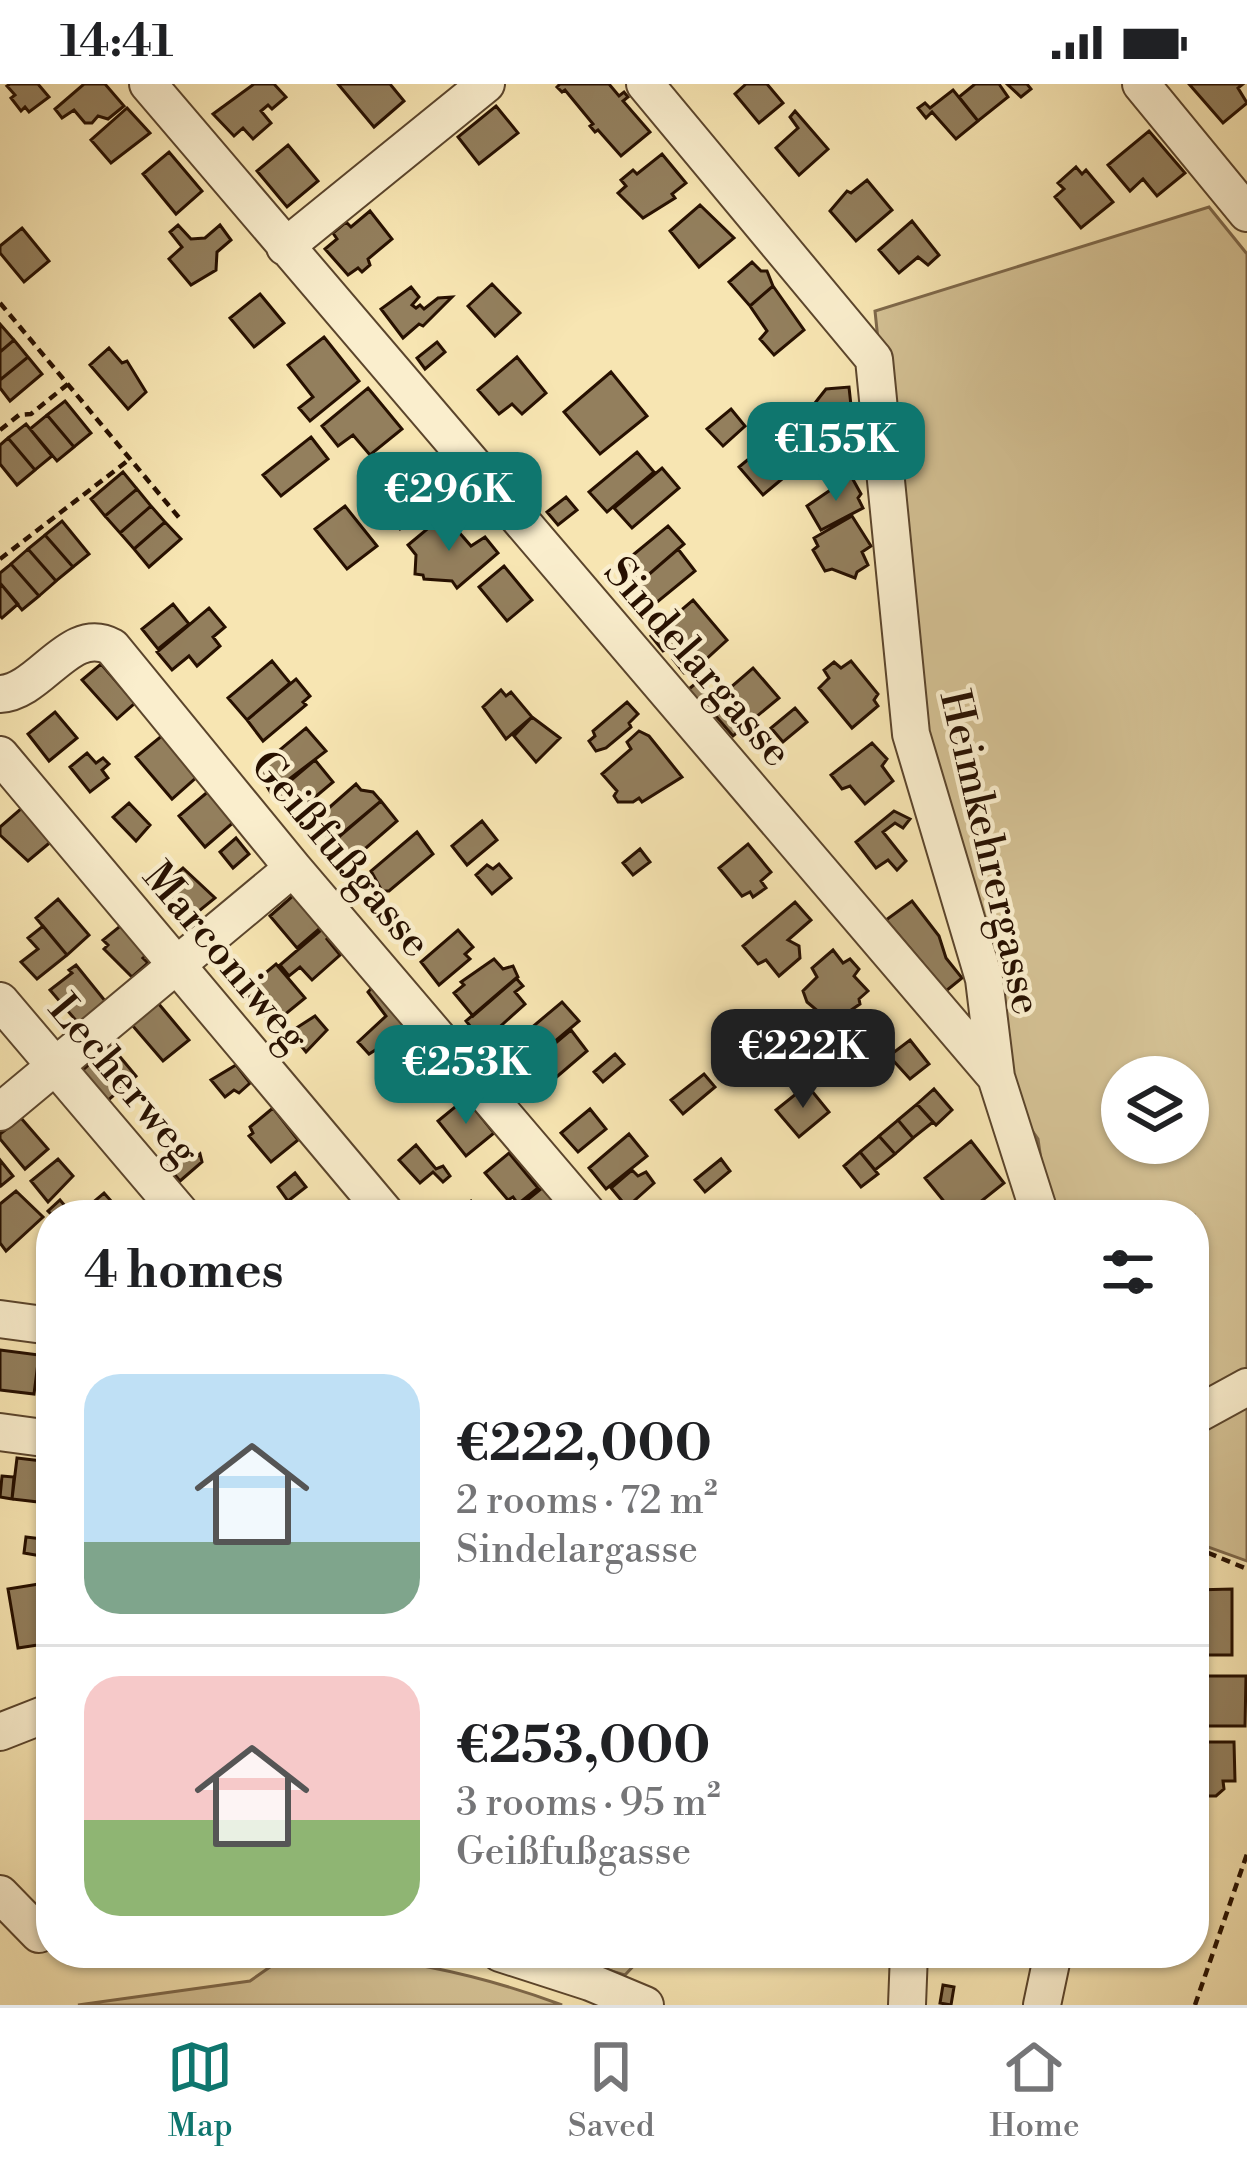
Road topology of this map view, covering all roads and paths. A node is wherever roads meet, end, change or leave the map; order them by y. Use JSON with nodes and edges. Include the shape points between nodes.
{"nodes":[{"id":1,"x":148,"y":84,"type":"edge"},
{"id":2,"x":486,"y":84,"type":"edge"},
{"id":3,"x":645,"y":84,"type":"edge"},
{"id":4,"x":1141,"y":84,"type":"edge"},
{"id":5,"x":1247,"y":213,"type":"edge"},
{"id":6,"x":285,"y":247,"type":"junction"},
{"id":7,"x":0,"y":302,"type":"edge"},
{"id":8,"x":68,"y":384,"type":"junction"},
{"id":9,"x":0,"y":430,"type":"edge"},
{"id":10,"x":130,"y":458,"type":"junction"},
{"id":11,"x":182,"y":520,"type":"dead end"},
{"id":12,"x":0,"y":559,"type":"edge"},
{"id":13,"x":0,"y":694,"type":"edge"},
{"id":14,"x":0,"y":755,"type":"edge"},
{"id":15,"x":293,"y":868,"type":"junction"},
{"id":16,"x":175,"y":966,"type":"junction"},
{"id":17,"x":0,"y":1000,"type":"edge"},
{"id":18,"x":56,"y":1066,"type":"junction"},
{"id":19,"x":996,"y":1077,"type":"junction"},
{"id":20,"x":0,"y":1112,"type":"edge"},
{"id":21,"x":169,"y":1200,"type":"edge"},
{"id":22,"x":373,"y":1200,"type":"edge"},
{"id":23,"x":576,"y":1200,"type":"edge"},
{"id":24,"x":1035,"y":1200,"type":"edge"},
{"id":25,"x":0,"y":1318,"type":"edge"},
{"id":26,"x":36,"y":1323,"type":"edge"},
{"id":27,"x":1247,"y":1387,"type":"edge"},
{"id":28,"x":1209,"y":1408,"type":"edge"},
{"id":29,"x":0,"y":1432,"type":"edge"},
{"id":30,"x":36,"y":1437,"type":"edge"},
{"id":31,"x":1209,"y":1553,"type":"edge"},
{"id":32,"x":1247,"y":1569,"type":"edge"},
{"id":33,"x":36,"y":1718,"type":"edge"},
{"id":34,"x":1,"y":1733,"type":"edge"},
{"id":35,"x":1247,"y":1854,"type":"edge"},
{"id":36,"x":0,"y":1894,"type":"edge"},
{"id":37,"x":36,"y":1926,"type":"edge"},
{"id":38,"x":36,"y":1935,"type":"edge"},
{"id":39,"x":0,"y":1940,"type":"edge"},
{"id":40,"x":1209,"y":1964,"type":"edge"},
{"id":41,"x":547,"y":1968,"type":"edge"},
{"id":42,"x":908,"y":1968,"type":"edge"},
{"id":43,"x":1051,"y":1968,"type":"edge"},
{"id":44,"x":1208,"y":1968,"type":"edge"},
{"id":45,"x":645,"y":2005,"type":"edge"},
{"id":46,"x":907,"y":2005,"type":"edge"},
{"id":47,"x":1042,"y":2005,"type":"edge"},
{"id":48,"x":1195,"y":2005,"type":"edge"}],
"edges":[{"from":1,"to":6,"type":"street","name":"Sindelargasse"},
{"from":2,"to":6,"type":"street"},
{"from":3,"to":19,"type":"street","name":"Heimkehrergasse","via":[[874,359],[911,734],[984,979]]},
{"from":4,"to":5,"type":"street"},
{"from":6,"to":19,"type":"street","name":"Sindelargasse"},
{"from":7,"to":8,"type":"path"},
{"from":8,"to":9,"type":"path"},
{"from":8,"to":10,"type":"path"},
{"from":10,"to":11,"type":"path"},
{"from":10,"to":12,"type":"path"},
{"from":13,"to":15,"type":"street","name":"Geißfußgasse","via":[[24,689],[80,644],[104,642]]},
{"from":14,"to":16,"type":"street","name":"Marconiweg"},
{"from":15,"to":16,"type":"street"},
{"from":15,"to":23,"type":"street","name":"Geißfußgasse"},
{"from":16,"to":18,"type":"street"},
{"from":16,"to":22,"type":"street","name":"Marconiweg"},
{"from":17,"to":18,"type":"street","name":"Lecherweg"},
{"from":18,"to":20,"type":"street"},
{"from":18,"to":21,"type":"street","name":"Lecherweg"},
{"from":19,"to":24,"type":"street","name":"Heimkehrergasse"},
{"from":25,"to":26,"type":"street"},
{"from":27,"to":28,"type":"street"},
{"from":29,"to":30,"type":"street"},
{"from":31,"to":32,"type":"path"},
{"from":33,"to":34,"type":"street"},
{"from":35,"to":40,"type":"path"},
{"from":36,"to":37,"type":"street"},
{"from":38,"to":39,"type":"street"},
{"from":41,"to":45,"type":"street"},
{"from":42,"to":46,"type":"street"},
{"from":43,"to":47,"type":"street"},
{"from":44,"to":48,"type":"path"}]}
